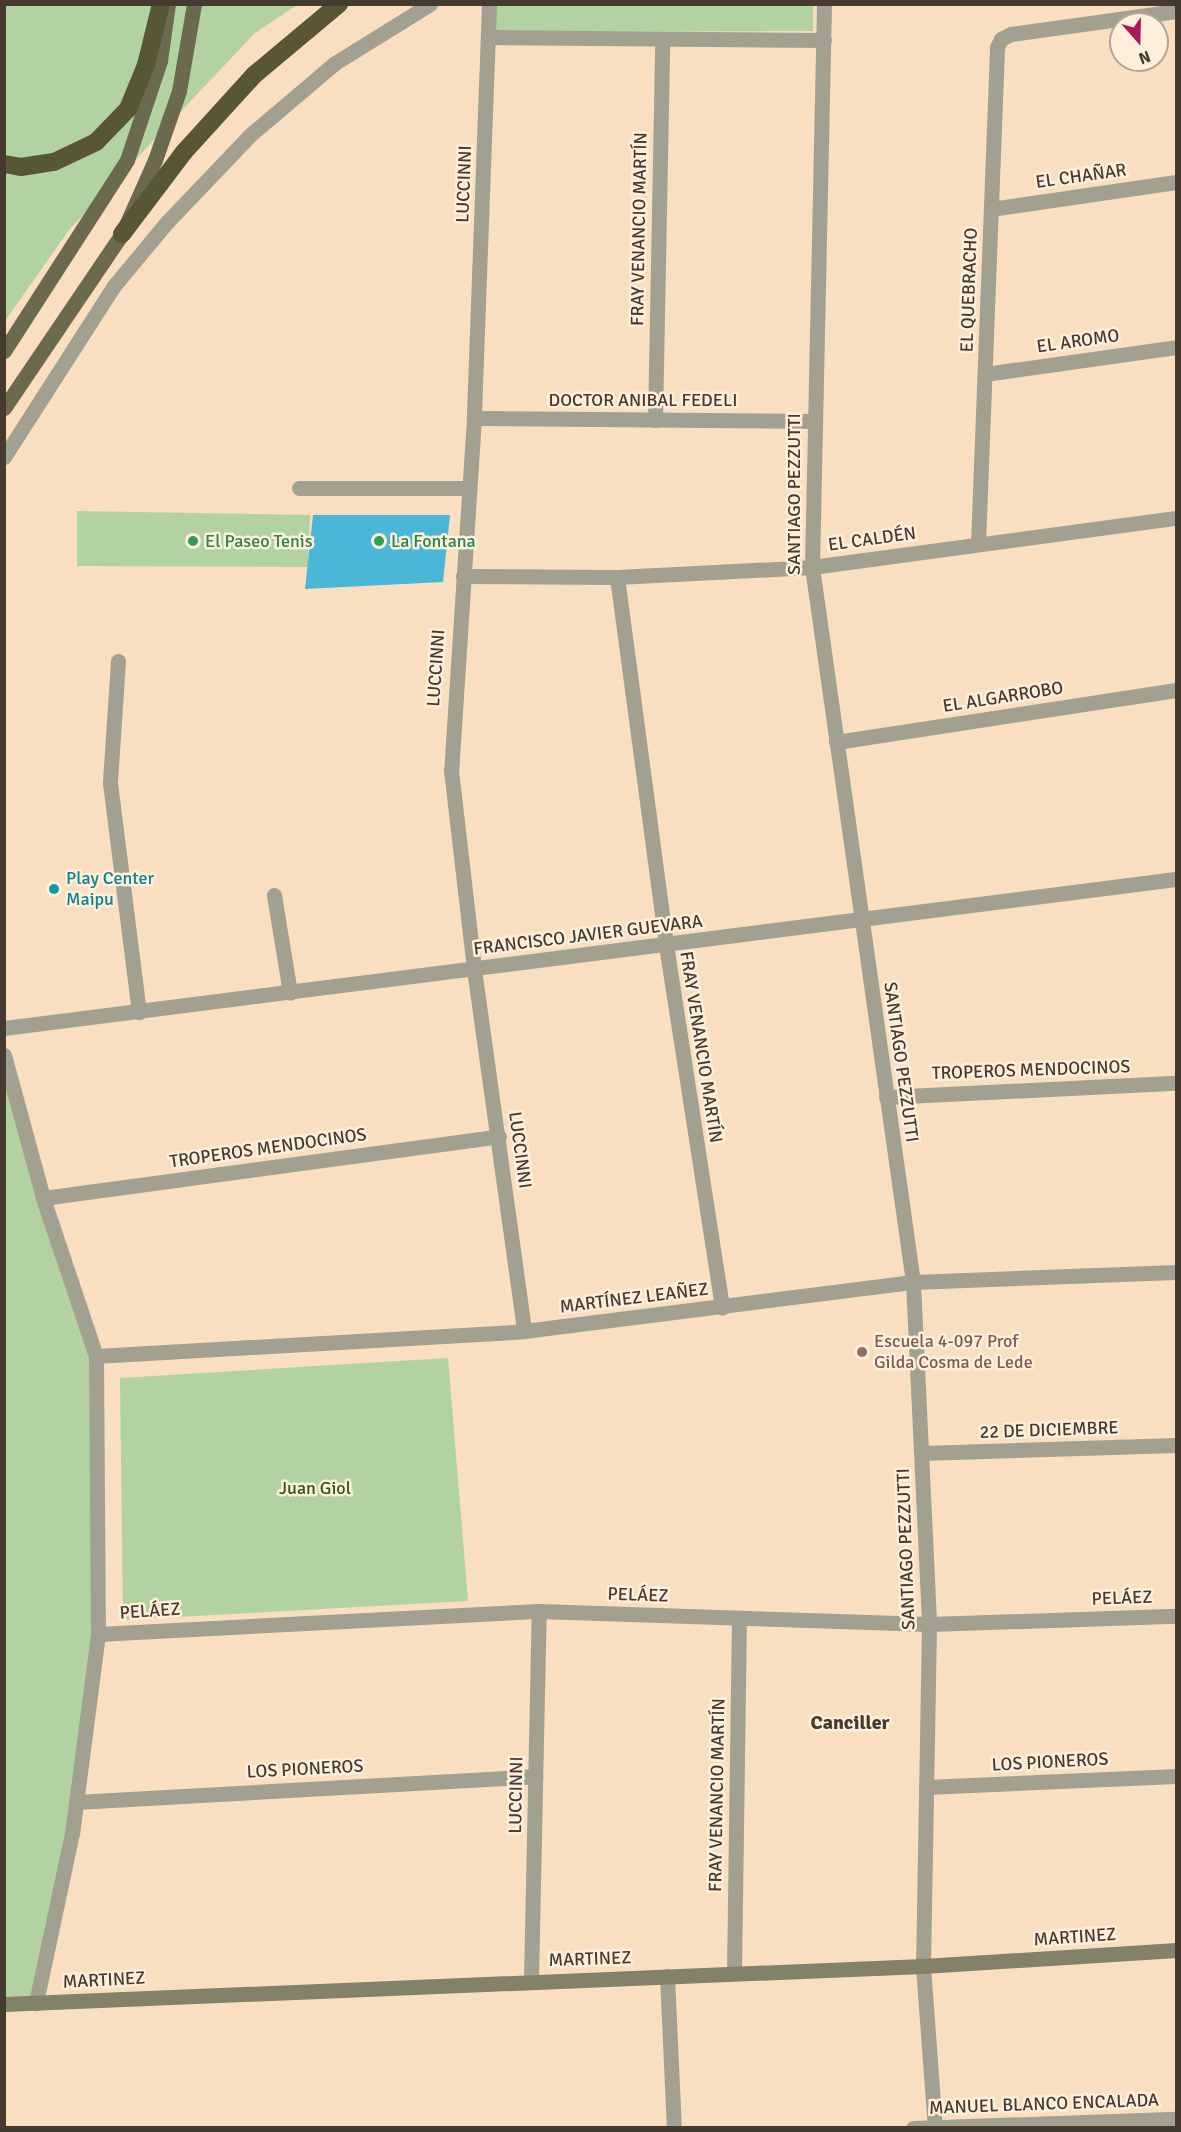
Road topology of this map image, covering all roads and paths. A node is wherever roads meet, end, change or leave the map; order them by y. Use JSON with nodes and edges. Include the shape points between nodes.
{"nodes":[{"id":1,"x":161,"y":4,"type":"edge"},
{"id":2,"x":168,"y":4,"type":"edge"},
{"id":3,"x":194,"y":4,"type":"edge"},
{"id":4,"x":339,"y":4,"type":"edge"},
{"id":5,"x":430,"y":4,"type":"edge"},
{"id":6,"x":489,"y":4,"type":"edge"},
{"id":7,"x":824,"y":4,"type":"edge"},
{"id":8,"x":1176,"y":11,"type":"edge"},
{"id":9,"x":489,"y":37,"type":"junction"},
{"id":10,"x":662,"y":40,"type":"junction"},
{"id":11,"x":824,"y":40,"type":"junction"},
{"id":12,"x":4,"y":164,"type":"edge"},
{"id":13,"x":1176,"y":182,"type":"edge"},
{"id":14,"x":991,"y":209,"type":"junction"},
{"id":15,"x":122,"y":234,"type":"junction"},
{"id":16,"x":1176,"y":347,"type":"edge"},
{"id":17,"x":4,"y":351,"type":"edge"},
{"id":18,"x":985,"y":374,"type":"junction"},
{"id":19,"x":4,"y":408,"type":"edge"},
{"id":20,"x":474,"y":418,"type":"junction"},
{"id":21,"x":656,"y":420,"type":"junction"},
{"id":22,"x":813,"y":421,"type":"junction"},
{"id":23,"x":4,"y":457,"type":"edge"},
{"id":24,"x":299,"y":488,"type":"dead end"},
{"id":25,"x":469,"y":488,"type":"junction"},
{"id":26,"x":1176,"y":518,"type":"edge"},
{"id":27,"x":978,"y":544,"type":"junction"},
{"id":28,"x":812,"y":567,"type":"junction"},
{"id":29,"x":463,"y":576,"type":"junction"},
{"id":30,"x":617,"y":577,"type":"junction"},
{"id":31,"x":118,"y":661,"type":"dead end"},
{"id":32,"x":1176,"y":690,"type":"edge"},
{"id":33,"x":836,"y":742,"type":"junction"},
{"id":34,"x":1176,"y":879,"type":"edge"},
{"id":35,"x":274,"y":895,"type":"dead end"},
{"id":36,"x":862,"y":919,"type":"junction"},
{"id":37,"x":666,"y":945,"type":"junction"},
{"id":38,"x":474,"y":969,"type":"junction"},
{"id":39,"x":290,"y":993,"type":"junction"},
{"id":40,"x":139,"y":1012,"type":"junction"},
{"id":41,"x":4,"y":1028,"type":"edge"},
{"id":42,"x":4,"y":1056,"type":"edge"},
{"id":43,"x":1176,"y":1083,"type":"edge"},
{"id":44,"x":886,"y":1097,"type":"junction"},
{"id":45,"x":499,"y":1136,"type":"junction"},
{"id":46,"x":43,"y":1198,"type":"junction"},
{"id":47,"x":1176,"y":1272,"type":"edge"},
{"id":48,"x":913,"y":1282,"type":"junction"},
{"id":49,"x":722,"y":1308,"type":"junction"},
{"id":50,"x":524,"y":1331,"type":"junction"},
{"id":51,"x":96,"y":1356,"type":"junction"},
{"id":52,"x":1176,"y":1445,"type":"edge"},
{"id":53,"x":922,"y":1453,"type":"junction"},
{"id":54,"x":539,"y":1611,"type":"junction"},
{"id":55,"x":1176,"y":1616,"type":"edge"},
{"id":56,"x":739,"y":1618,"type":"junction"},
{"id":57,"x":929,"y":1624,"type":"junction"},
{"id":58,"x":98,"y":1634,"type":"junction"},
{"id":59,"x":536,"y":1776,"type":"junction"},
{"id":60,"x":1176,"y":1776,"type":"edge"},
{"id":61,"x":926,"y":1787,"type":"junction"},
{"id":62,"x":76,"y":1802,"type":"junction"},
{"id":63,"x":1176,"y":1950,"type":"edge"},
{"id":64,"x":923,"y":1966,"type":"junction"},
{"id":65,"x":734,"y":1972,"type":"junction"},
{"id":66,"x":667,"y":1976,"type":"junction"},
{"id":67,"x":531,"y":1980,"type":"junction"},
{"id":68,"x":36,"y":2003,"type":"junction"},
{"id":69,"x":4,"y":2004,"type":"edge"},
{"id":70,"x":1176,"y":2119,"type":"edge"},
{"id":71,"x":674,"y":2127,"type":"edge"},
{"id":72,"x":913,"y":2127,"type":"edge"},
{"id":73,"x":935,"y":2127,"type":"edge"}],
"edges":[{"from":1,"to":12,"type":"highway","via":[[146,65],[128,109],[96,142],[54,162],[21,167]]},
{"from":2,"to":17,"type":"main road","via":[[160,61],[127,160]]},
{"from":3,"to":15,"type":"main road","via":[[179,92],[155,160]]},
{"from":4,"to":15,"type":"highway","via":[[254,75],[183,152]]},
{"from":5,"to":23,"type":"street","via":[[334,63],[250,135],[167,222],[113,287]]},
{"from":6,"to":9,"type":"street","name":"LUCCINNI"},
{"from":7,"to":11,"type":"street","name":"SANTIAGO PEZZUTTI"},
{"from":8,"to":14,"type":"street","name":"EL QUEBRACHO","via":[[1011,34],[1001,39]]},
{"from":9,"to":10,"type":"street"},
{"from":9,"to":20,"type":"street","name":"LUCCINNI"},
{"from":10,"to":11,"type":"street"},
{"from":10,"to":21,"type":"street","name":"FRAY VENANCIO MARTÍN"},
{"from":11,"to":22,"type":"street","name":"SANTIAGO PEZZUTTI"},
{"from":13,"to":14,"type":"street","name":"EL CHAÑAR"},
{"from":14,"to":18,"type":"street","name":"EL QUEBRACHO"},
{"from":15,"to":19,"type":"main road"},
{"from":16,"to":18,"type":"street","name":"EL AROMO"},
{"from":18,"to":27,"type":"street","name":"EL QUEBRACHO"},
{"from":20,"to":21,"type":"street","name":"DOCTOR ANIBAL FEDELI"},
{"from":20,"to":25,"type":"street","name":"LUCCINNI"},
{"from":21,"to":22,"type":"street","name":"DOCTOR ANIBAL FEDELI"},
{"from":22,"to":28,"type":"street","name":"SANTIAGO PEZZUTTI"},
{"from":24,"to":25,"type":"street"},
{"from":25,"to":29,"type":"street","name":"LUCCINNI"},
{"from":26,"to":27,"type":"street","name":"EL CALDÉN"},
{"from":27,"to":28,"type":"street","name":"EL CALDÉN"},
{"from":28,"to":30,"type":"street","name":"EL CALDÉN"},
{"from":28,"to":33,"type":"street","name":"SANTIAGO PEZZUTTI"},
{"from":29,"to":30,"type":"street","name":"EL CALDÉN"},
{"from":29,"to":38,"type":"street","name":"LUCCINNI","via":[[451,770]]},
{"from":30,"to":37,"type":"street","name":"FRAY VENANCIO MARTÍN"},
{"from":31,"to":40,"type":"street","via":[[110,783]]},
{"from":32,"to":33,"type":"street","name":"EL ALGARROBO"},
{"from":33,"to":36,"type":"street","name":"SANTIAGO PEZZUTTI"},
{"from":34,"to":36,"type":"street","name":"FRANCISCO JAVIER GUEVARA"},
{"from":35,"to":39,"type":"street"},
{"from":36,"to":37,"type":"street","name":"FRANCISCO JAVIER GUEVARA"},
{"from":36,"to":44,"type":"street","name":"SANTIAGO PEZZUTTI"},
{"from":37,"to":38,"type":"street","name":"FRANCISCO JAVIER GUEVARA"},
{"from":37,"to":49,"type":"street","name":"FRAY VENANCIO MARTÍN"},
{"from":38,"to":39,"type":"street","name":"FRANCISCO JAVIER GUEVARA"},
{"from":38,"to":45,"type":"street","name":"LUCCINNI"},
{"from":39,"to":40,"type":"street","name":"FRANCISCO JAVIER GUEVARA"},
{"from":40,"to":41,"type":"street","name":"FRANCISCO JAVIER GUEVARA"},
{"from":42,"to":46,"type":"street"},
{"from":43,"to":44,"type":"street","name":"TROPEROS MENDOCINOS"},
{"from":44,"to":48,"type":"street","name":"SANTIAGO PEZZUTTI"},
{"from":45,"to":46,"type":"street","name":"TROPEROS MENDOCINOS"},
{"from":45,"to":50,"type":"street","name":"LUCCINNI"},
{"from":46,"to":51,"type":"street"},
{"from":47,"to":48,"type":"street","name":"MARTÍNEZ LEAÑEZ"},
{"from":48,"to":49,"type":"street","name":"MARTÍNEZ LEAÑEZ"},
{"from":48,"to":53,"type":"street","name":"SANTIAGO PEZZUTTI"},
{"from":49,"to":50,"type":"street","name":"MARTÍNEZ LEAÑEZ"},
{"from":50,"to":51,"type":"street","name":"MARTÍNEZ LEAÑEZ"},
{"from":51,"to":58,"type":"street"},
{"from":52,"to":53,"type":"street","name":"22 DE DICIEMBRE"},
{"from":53,"to":57,"type":"street","name":"SANTIAGO PEZZUTTI"},
{"from":54,"to":56,"type":"street","name":"PELÁEZ"},
{"from":54,"to":58,"type":"street","name":"PELÁEZ"},
{"from":54,"to":59,"type":"street","name":"LUCCINNI"},
{"from":55,"to":57,"type":"street","name":"PELÁEZ"},
{"from":56,"to":57,"type":"street","name":"PELÁEZ"},
{"from":56,"to":65,"type":"street","name":"FRAY VENANCIO MARTÍN"},
{"from":57,"to":61,"type":"street","name":"SANTIAGO PEZZUTTI"},
{"from":58,"to":62,"type":"street"},
{"from":59,"to":62,"type":"street","name":"LOS PIONEROS"},
{"from":59,"to":67,"type":"street","name":"LUCCINNI"},
{"from":60,"to":61,"type":"street","name":"LOS PIONEROS"},
{"from":61,"to":64,"type":"street","name":"SANTIAGO PEZZUTTI"},
{"from":62,"to":68,"type":"street"},
{"from":63,"to":64,"type":"street","name":"MARTINEZ"},
{"from":64,"to":65,"type":"street","name":"MARTINEZ"},
{"from":64,"to":73,"type":"street","name":"SANTIAGO PEZZUTTI"},
{"from":65,"to":66,"type":"street","name":"MARTINEZ"},
{"from":66,"to":67,"type":"street","name":"MARTINEZ"},
{"from":66,"to":71,"type":"street"},
{"from":67,"to":68,"type":"street","name":"MARTINEZ"},
{"from":68,"to":69,"type":"street","name":"MARTINEZ"},
{"from":70,"to":73,"type":"street","name":"MANUEL BLANCO ENCALADA"},
{"from":72,"to":73,"type":"street","name":"MANUEL BLANCO ENCALADA"}]}
